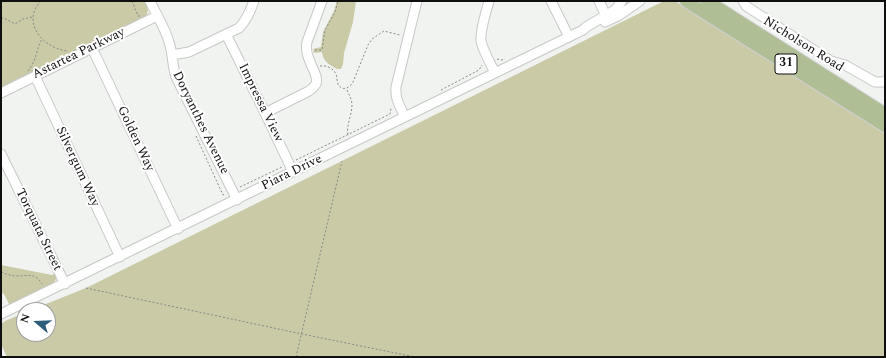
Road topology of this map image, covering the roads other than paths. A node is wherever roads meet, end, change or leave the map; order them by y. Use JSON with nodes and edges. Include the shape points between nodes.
{"nodes":[{"id":1,"x":150,"y":1,"type":"edge"},
{"id":2,"x":254,"y":1,"type":"edge"},
{"id":3,"x":322,"y":1,"type":"edge"},
{"id":4,"x":417,"y":1,"type":"edge"},
{"id":5,"x":489,"y":1,"type":"edge"},
{"id":6,"x":551,"y":1,"type":"edge"},
{"id":7,"x":600,"y":1,"type":"edge"},
{"id":8,"x":622,"y":1,"type":"edge"},
{"id":9,"x":640,"y":1,"type":"edge"},
{"id":10,"x":686,"y":1,"type":"edge"},
{"id":11,"x":707,"y":1,"type":"edge"},
{"id":12,"x":743,"y":1,"type":"edge"},
{"id":13,"x":157,"y":16,"type":"junction"},
{"id":14,"x":606,"y":16,"type":"junction"},
{"id":15,"x":583,"y":30,"type":"junction"},
{"id":16,"x":226,"y":34,"type":"junction"},
{"id":17,"x":569,"y":37,"type":"junction"},
{"id":18,"x":92,"y":48,"type":"junction"},
{"id":19,"x":172,"y":56,"type":"junction"},
{"id":20,"x":495,"y":73,"type":"junction"},
{"id":21,"x":31,"y":74,"type":"junction"},
{"id":22,"x":885,"y":81,"type":"edge"},
{"id":23,"x":1,"y":93,"type":"edge"},
{"id":24,"x":265,"y":113,"type":"junction"},
{"id":25,"x":885,"y":114,"type":"edge"},
{"id":26,"x":405,"y":117,"type":"junction"},
{"id":27,"x":885,"y":126,"type":"edge"},
{"id":28,"x":1,"y":154,"type":"edge"},
{"id":29,"x":293,"y":172,"type":"junction"},
{"id":30,"x":237,"y":200,"type":"junction"},
{"id":31,"x":178,"y":229,"type":"junction"},
{"id":32,"x":120,"y":257,"type":"junction"},
{"id":33,"x":65,"y":284,"type":"junction"},
{"id":34,"x":1,"y":314,"type":"edge"}],
"edges":[{"from":1,"to":13,"type":"street","name":"Doryanthes Avenue"},
{"from":2,"to":16,"type":"street","via":[[244,23]]},
{"from":3,"to":24,"type":"street","via":[[306,45],[306,53],[317,79],[315,85],[309,91]]},
{"from":4,"to":26,"type":"street","via":[[396,87],[396,95]]},
{"from":5,"to":20,"type":"street","via":[[481,34],[482,46]]},
{"from":6,"to":17,"type":"street"},
{"from":7,"to":14,"type":"street"},
{"from":8,"to":14,"type":"street","name":"Piara Drive"},
{"from":9,"to":15,"type":"street","name":"Piara Drive","via":[[618,16]]},
{"from":10,"to":27,"type":"main road","name":"Nicholson Road","number":"31"},
{"from":11,"to":25,"type":"main road","name":"Nicholson Road","number":"31"},
{"from":12,"to":22,"type":"street","via":[[746,6],[831,61],[875,82]]},
{"from":13,"to":18,"type":"street","name":"Astartea Parkway"},
{"from":13,"to":19,"type":"street","name":"Doryanthes Avenue","via":[[168,38]]},
{"from":14,"to":15,"type":"street","name":"Piara Drive"},
{"from":15,"to":17,"type":"street","name":"Piara Drive"},
{"from":16,"to":19,"type":"street","via":[[189,52]]},
{"from":16,"to":24,"type":"street","name":"Impressa View"},
{"from":17,"to":20,"type":"street","name":"Piara Drive"},
{"from":18,"to":21,"type":"street","name":"Astartea Parkway"},
{"from":18,"to":31,"type":"street","name":"Golden Way"},
{"from":19,"to":30,"type":"street","name":"Doryanthes Avenue","via":[[176,77]]},
{"from":20,"to":26,"type":"street","name":"Piara Drive"},
{"from":21,"to":23,"type":"street","name":"Astartea Parkway"},
{"from":21,"to":32,"type":"street","name":"Silvergum Way"},
{"from":24,"to":29,"type":"street","name":"Impressa View"},
{"from":26,"to":29,"type":"street","name":"Piara Drive"},
{"from":28,"to":33,"type":"street","name":"Torquata Street"},
{"from":29,"to":30,"type":"street","name":"Piara Drive"},
{"from":30,"to":31,"type":"street","name":"Piara Drive"},
{"from":31,"to":32,"type":"street","name":"Piara Drive"},
{"from":32,"to":33,"type":"street","name":"Piara Drive"},
{"from":33,"to":34,"type":"street","name":"Piara Drive"}]}
